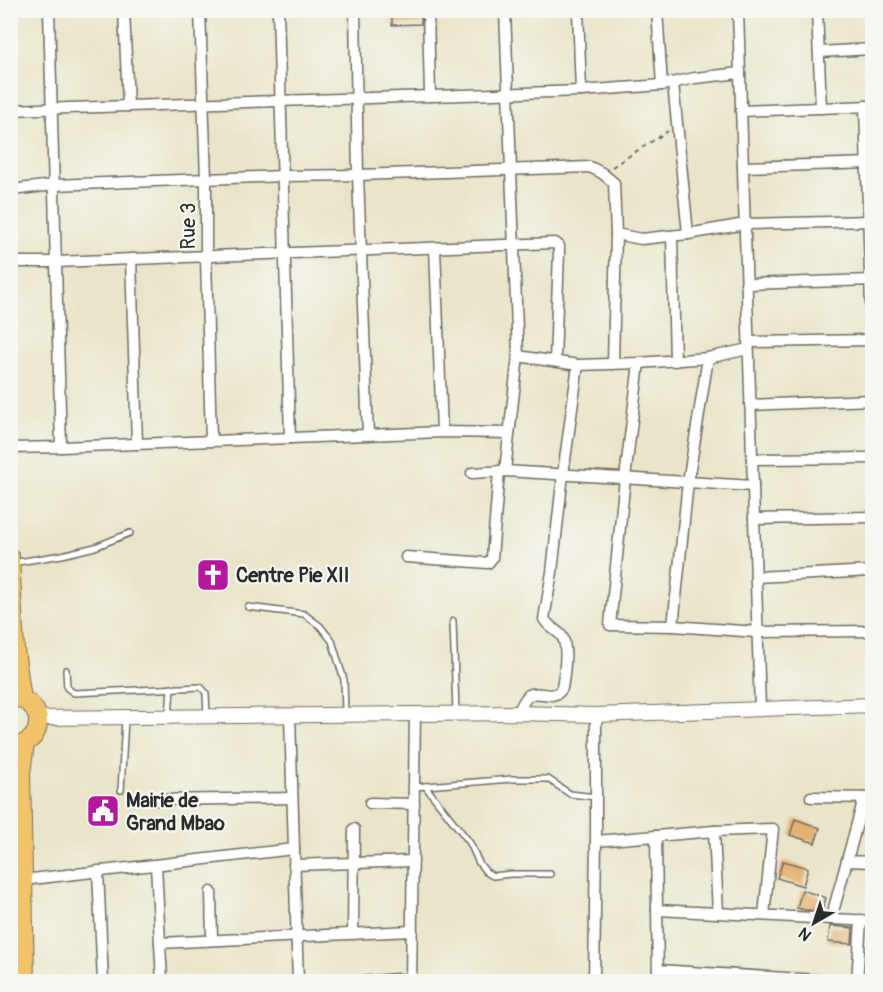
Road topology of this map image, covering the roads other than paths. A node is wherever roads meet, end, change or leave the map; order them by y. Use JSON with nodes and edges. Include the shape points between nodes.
{"nodes":[{"id":1,"x":49,"y":10,"type":"edge"},
{"id":2,"x":124,"y":10,"type":"edge"},
{"id":3,"x":200,"y":10,"type":"edge"},
{"id":4,"x":278,"y":10,"type":"edge"},
{"id":5,"x":355,"y":10,"type":"edge"},
{"id":6,"x":428,"y":10,"type":"edge"},
{"id":7,"x":505,"y":10,"type":"edge"},
{"id":8,"x":578,"y":10,"type":"edge"},
{"id":9,"x":657,"y":10,"type":"edge"},
{"id":10,"x":738,"y":10,"type":"edge"},
{"id":11,"x":817,"y":10,"type":"edge"},
{"id":12,"x":873,"y":49,"type":"edge"},
{"id":13,"x":819,"y":52,"type":"junction"},
{"id":14,"x":740,"y":73,"type":"junction"},
{"id":15,"x":668,"y":84,"type":"junction"},
{"id":16,"x":582,"y":91,"type":"junction"},
{"id":17,"x":508,"y":93,"type":"junction"},
{"id":18,"x":430,"y":96,"type":"junction"},
{"id":19,"x":356,"y":98,"type":"junction"},
{"id":20,"x":281,"y":101,"type":"junction"},
{"id":21,"x":203,"y":103,"type":"junction"},
{"id":22,"x":128,"y":106,"type":"junction"},
{"id":23,"x":869,"y":106,"type":"edge"},
{"id":24,"x":51,"y":108,"type":"junction"},
{"id":25,"x":820,"y":108,"type":"junction"},
{"id":26,"x":10,"y":110,"type":"edge"},
{"id":27,"x":741,"y":111,"type":"junction"},
{"id":28,"x":870,"y":163,"type":"edge"},
{"id":29,"x":743,"y":167,"type":"junction"},
{"id":30,"x":511,"y":170,"type":"junction"},
{"id":31,"x":358,"y":175,"type":"junction"},
{"id":32,"x":284,"y":176,"type":"junction"},
{"id":33,"x":206,"y":179,"type":"junction"},
{"id":34,"x":54,"y":185,"type":"junction"},
{"id":35,"x":10,"y":190,"type":"edge"},
{"id":36,"x":871,"y":221,"type":"edge"},
{"id":37,"x":745,"y":224,"type":"junction"},
{"id":38,"x":616,"y":234,"type":"junction"},
{"id":39,"x":688,"y":234,"type":"junction"},
{"id":40,"x":672,"y":236,"type":"junction"},
{"id":41,"x":514,"y":245,"type":"junction"},
{"id":42,"x":435,"y":248,"type":"junction"},
{"id":43,"x":361,"y":251,"type":"junction"},
{"id":44,"x":284,"y":254,"type":"junction"},
{"id":45,"x":206,"y":256,"type":"junction"},
{"id":46,"x":131,"y":259,"type":"junction"},
{"id":47,"x":10,"y":262,"type":"edge"},
{"id":48,"x":56,"y":262,"type":"junction"},
{"id":49,"x":871,"y":280,"type":"edge"},
{"id":50,"x":746,"y":284,"type":"junction"},
{"id":51,"x":872,"y":340,"type":"edge"},
{"id":52,"x":748,"y":345,"type":"junction"},
{"id":53,"x":518,"y":356,"type":"junction"},
{"id":54,"x":708,"y":358,"type":"junction"},
{"id":55,"x":675,"y":361,"type":"junction"},
{"id":56,"x":555,"y":362,"type":"junction"},
{"id":57,"x":639,"y":363,"type":"junction"},
{"id":58,"x":613,"y":364,"type":"junction"},
{"id":59,"x":578,"y":365,"type":"junction"},
{"id":60,"x":873,"y":400,"type":"edge"},
{"id":61,"x":750,"y":405,"type":"junction"},
{"id":62,"x":442,"y":432,"type":"junction"},
{"id":63,"x":509,"y":433,"type":"junction"},
{"id":64,"x":368,"y":435,"type":"junction"},
{"id":65,"x":290,"y":438,"type":"junction"},
{"id":66,"x":211,"y":441,"type":"junction"},
{"id":67,"x":137,"y":444,"type":"junction"},
{"id":68,"x":61,"y":447,"type":"junction"},
{"id":69,"x":10,"y":448,"type":"edge"},
{"id":70,"x":873,"y":458,"type":"edge"},
{"id":71,"x":752,"y":459,"type":"junction"},
{"id":72,"x":502,"y":471,"type":"junction"},
{"id":73,"x":472,"y":473,"type":"dead end"},
{"id":74,"x":563,"y":474,"type":"junction"},
{"id":75,"x":625,"y":478,"type":"junction"},
{"id":76,"x":688,"y":482,"type":"junction"},
{"id":77,"x":753,"y":486,"type":"junction"},
{"id":78,"x":873,"y":517,"type":"edge"},
{"id":79,"x":754,"y":519,"type":"junction"},
{"id":80,"x":130,"y":532,"type":"dead end"},
{"id":81,"x":10,"y":557,"type":"edge"},
{"id":82,"x":406,"y":557,"type":"dead end"},
{"id":83,"x":11,"y":563,"type":"edge"},
{"id":84,"x":873,"y":571,"type":"edge"},
{"id":85,"x":756,"y":577,"type":"junction"},
{"id":86,"x":248,"y":607,"type":"dead end"},
{"id":87,"x":453,"y":621,"type":"dead end"},
{"id":88,"x":673,"y":626,"type":"junction"},
{"id":89,"x":873,"y":631,"type":"edge"},
{"id":90,"x":757,"y":632,"type":"junction"},
{"id":91,"x":66,"y":670,"type":"dead end"},
{"id":92,"x":171,"y":688,"type":"junction"},
{"id":93,"x":16,"y":698,"type":"edge"},
{"id":94,"x":873,"y":705,"type":"edge"},
{"id":95,"x":760,"y":710,"type":"junction"},
{"id":96,"x":519,"y":713,"type":"junction"},
{"id":97,"x":456,"y":714,"type":"junction"},
{"id":98,"x":596,"y":714,"type":"junction"},
{"id":99,"x":345,"y":715,"type":"junction"},
{"id":100,"x":415,"y":715,"type":"junction"},
{"id":101,"x":290,"y":716,"type":"junction"},
{"id":102,"x":169,"y":717,"type":"junction"},
{"id":103,"x":207,"y":717,"type":"junction"},
{"id":104,"x":38,"y":718,"type":"junction"},
{"id":105,"x":125,"y":718,"type":"junction"},
{"id":106,"x":18,"y":745,"type":"edge"},
{"id":107,"x":419,"y":787,"type":"junction"},
{"id":108,"x":121,"y":790,"type":"dead end"},
{"id":109,"x":596,"y":797,"type":"junction"},
{"id":110,"x":811,"y":797,"type":"dead end"},
{"id":111,"x":292,"y":798,"type":"junction"},
{"id":112,"x":868,"y":798,"type":"edge"},
{"id":113,"x":153,"y":800,"type":"dead end"},
{"id":114,"x":370,"y":803,"type":"dead end"},
{"id":115,"x":414,"y":804,"type":"junction"},
{"id":116,"x":354,"y":829,"type":"dead end"},
{"id":117,"x":714,"y":831,"type":"junction"},
{"id":118,"x":656,"y":836,"type":"junction"},
{"id":119,"x":596,"y":841,"type":"junction"},
{"id":120,"x":294,"y":849,"type":"junction"},
{"id":121,"x":413,"y":861,"type":"junction"},
{"id":122,"x":847,"y":861,"type":"junction"},
{"id":123,"x":873,"y":862,"type":"edge"},
{"id":124,"x":354,"y":863,"type":"junction"},
{"id":125,"x":156,"y":865,"type":"junction"},
{"id":126,"x":294,"y":865,"type":"junction"},
{"id":127,"x":98,"y":871,"type":"junction"},
{"id":128,"x":550,"y":874,"type":"dead end"},
{"id":129,"x":23,"y":880,"type":"junction"},
{"id":130,"x":211,"y":892,"type":"dead end"},
{"id":131,"x":657,"y":910,"type":"junction"},
{"id":132,"x":717,"y":913,"type":"junction"},
{"id":133,"x":764,"y":915,"type":"junction"},
{"id":134,"x":831,"y":919,"type":"junction"},
{"id":135,"x":861,"y":920,"type":"junction"},
{"id":136,"x":873,"y":921,"type":"edge"},
{"id":137,"x":412,"y":931,"type":"junction"},
{"id":138,"x":353,"y":934,"type":"junction"},
{"id":139,"x":296,"y":937,"type":"junction"},
{"id":140,"x":212,"y":940,"type":"junction"},
{"id":141,"x":160,"y":943,"type":"junction"},
{"id":142,"x":658,"y":976,"type":"edge"},
{"id":143,"x":397,"y":980,"type":"edge"},
{"id":144,"x":25,"y":981,"type":"edge"},
{"id":145,"x":104,"y":981,"type":"edge"},
{"id":146,"x":162,"y":981,"type":"edge"},
{"id":147,"x":298,"y":981,"type":"edge"},
{"id":148,"x":362,"y":981,"type":"edge"},
{"id":149,"x":412,"y":981,"type":"edge"},
{"id":150,"x":594,"y":981,"type":"edge"},
{"id":151,"x":848,"y":981,"type":"edge"},
{"id":152,"x":857,"y":981,"type":"edge"}],
"edges":[{"from":1,"to":24,"type":"street"},
{"from":2,"to":22,"type":"street"},
{"from":3,"to":21,"type":"street","name":"Rue 3"},
{"from":4,"to":20,"type":"street"},
{"from":5,"to":19,"type":"street"},
{"from":6,"to":18,"type":"street"},
{"from":7,"to":17,"type":"street"},
{"from":8,"to":16,"type":"street"},
{"from":9,"to":15,"type":"street"},
{"from":10,"to":14,"type":"street"},
{"from":11,"to":13,"type":"street"},
{"from":12,"to":13,"type":"street"},
{"from":13,"to":25,"type":"street"},
{"from":14,"to":15,"type":"street"},
{"from":14,"to":27,"type":"street"},
{"from":15,"to":16,"type":"street"},
{"from":15,"to":39,"type":"street","via":[[678,126]]},
{"from":16,"to":17,"type":"street"},
{"from":17,"to":18,"type":"street"},
{"from":17,"to":30,"type":"street"},
{"from":18,"to":19,"type":"street"},
{"from":19,"to":20,"type":"street"},
{"from":19,"to":31,"type":"street"},
{"from":20,"to":21,"type":"street"},
{"from":20,"to":32,"type":"street"},
{"from":21,"to":22,"type":"street"},
{"from":21,"to":33,"type":"street","name":"Rue 3"},
{"from":22,"to":24,"type":"street"},
{"from":23,"to":25,"type":"street"},
{"from":23,"to":28,"type":"street"},
{"from":24,"to":26,"type":"street"},
{"from":24,"to":34,"type":"street"},
{"from":25,"to":27,"type":"street"},
{"from":27,"to":29,"type":"street"},
{"from":28,"to":29,"type":"street"},
{"from":28,"to":36,"type":"street"},
{"from":29,"to":37,"type":"street"},
{"from":30,"to":31,"type":"street"},
{"from":30,"to":38,"type":"street","via":[[590,167],[602,173],[614,183]]},
{"from":30,"to":41,"type":"street"},
{"from":31,"to":32,"type":"street"},
{"from":31,"to":43,"type":"street"},
{"from":32,"to":33,"type":"street"},
{"from":32,"to":44,"type":"street"},
{"from":33,"to":34,"type":"street"},
{"from":33,"to":45,"type":"street","name":"Rue 3"},
{"from":34,"to":35,"type":"street"},
{"from":34,"to":48,"type":"street"},
{"from":36,"to":37,"type":"street"},
{"from":36,"to":49,"type":"street"},
{"from":37,"to":39,"type":"street"},
{"from":37,"to":50,"type":"street"},
{"from":38,"to":40,"type":"street","via":[[641,239]]},
{"from":38,"to":58,"type":"street"},
{"from":39,"to":40,"type":"street"},
{"from":40,"to":55,"type":"street"},
{"from":41,"to":42,"type":"street"},
{"from":41,"to":53,"type":"street"},
{"from":41,"to":56,"type":"street","via":[[559,246]]},
{"from":42,"to":43,"type":"street"},
{"from":42,"to":62,"type":"street"},
{"from":43,"to":44,"type":"street"},
{"from":43,"to":64,"type":"street"},
{"from":44,"to":45,"type":"street"},
{"from":44,"to":65,"type":"street"},
{"from":45,"to":46,"type":"street"},
{"from":45,"to":66,"type":"street","name":"Rue 3"},
{"from":46,"to":48,"type":"street"},
{"from":46,"to":67,"type":"street"},
{"from":47,"to":48,"type":"street"},
{"from":48,"to":68,"type":"street"},
{"from":49,"to":50,"type":"street"},
{"from":49,"to":51,"type":"street"},
{"from":50,"to":52,"type":"street"},
{"from":51,"to":52,"type":"street"},
{"from":52,"to":54,"type":"street"},
{"from":52,"to":61,"type":"street"},
{"from":53,"to":56,"type":"street"},
{"from":53,"to":63,"type":"street"},
{"from":54,"to":55,"type":"street"},
{"from":54,"to":76,"type":"street"},
{"from":55,"to":57,"type":"street"},
{"from":56,"to":59,"type":"street"},
{"from":57,"to":58,"type":"street"},
{"from":57,"to":75,"type":"street"},
{"from":58,"to":59,"type":"street"},
{"from":59,"to":74,"type":"street"},
{"from":60,"to":61,"type":"street"},
{"from":61,"to":71,"type":"street"},
{"from":62,"to":63,"type":"street"},
{"from":62,"to":64,"type":"street"},
{"from":63,"to":72,"type":"street"},
{"from":64,"to":65,"type":"street"},
{"from":65,"to":66,"type":"street"},
{"from":66,"to":67,"type":"street"},
{"from":67,"to":68,"type":"street"},
{"from":68,"to":69,"type":"street"},
{"from":70,"to":71,"type":"street"},
{"from":71,"to":77,"type":"street"},
{"from":72,"to":73,"type":"street"},
{"from":72,"to":74,"type":"street"},
{"from":72,"to":82,"type":"street","via":[[492,558],[488,563]]},
{"from":74,"to":75,"type":"street"},
{"from":74,"to":96,"type":"street","via":[[544,619],[563,636],[566,644],[562,688],[554,694],[532,693]]},
{"from":75,"to":76,"type":"street"},
{"from":75,"to":88,"type":"street","via":[[610,624]]},
{"from":76,"to":77,"type":"street"},
{"from":76,"to":88,"type":"street"},
{"from":77,"to":79,"type":"street"},
{"from":78,"to":79,"type":"street"},
{"from":79,"to":85,"type":"street"},
{"from":80,"to":83,"type":"lane","via":[[95,547]]},
{"from":81,"to":83,"type":"highway"},
{"from":83,"to":93,"type":"highway"},
{"from":84,"to":85,"type":"street"},
{"from":85,"to":90,"type":"street"},
{"from":86,"to":99,"type":"lane","via":[[303,614],[320,626],[332,641],[344,680]]},
{"from":87,"to":97,"type":"lane"},
{"from":88,"to":90,"type":"street"},
{"from":89,"to":90,"type":"street"},
{"from":90,"to":95,"type":"street"},
{"from":91,"to":92,"type":"lane","via":[[68,688],[74,693]]},
{"from":92,"to":102,"type":"lane"},
{"from":92,"to":103,"type":"lane","via":[[204,689]]},
{"from":93,"to":104,"type":"highway","via":[[33,707]]},
{"from":94,"to":95,"type":"street"},
{"from":95,"to":98,"type":"street"},
{"from":96,"to":97,"type":"street"},
{"from":96,"to":98,"type":"street"},
{"from":97,"to":100,"type":"street"},
{"from":98,"to":109,"type":"street"},
{"from":99,"to":100,"type":"street"},
{"from":99,"to":101,"type":"street"},
{"from":100,"to":107,"type":"street"},
{"from":101,"to":103,"type":"street"},
{"from":101,"to":111,"type":"street"},
{"from":102,"to":103,"type":"street"},
{"from":102,"to":105,"type":"street"},
{"from":104,"to":105,"type":"street"},
{"from":104,"to":106,"type":"highway","via":[[34,735]]},
{"from":105,"to":108,"type":"lane"},
{"from":106,"to":129,"type":"highway"},
{"from":107,"to":109,"type":"lane","via":[[548,779],[570,794]]},
{"from":107,"to":115,"type":"street"},
{"from":107,"to":128,"type":"lane","via":[[470,843],[486,872],[493,876]]},
{"from":109,"to":119,"type":"street"},
{"from":110,"to":112,"type":"street"},
{"from":111,"to":113,"type":"street"},
{"from":111,"to":120,"type":"street"},
{"from":112,"to":122,"type":"street"},
{"from":114,"to":115,"type":"street"},
{"from":115,"to":121,"type":"street"},
{"from":116,"to":124,"type":"street"},
{"from":117,"to":118,"type":"street"},
{"from":117,"to":132,"type":"street"},
{"from":117,"to":133,"type":"street","via":[[773,829]]},
{"from":118,"to":119,"type":"street"},
{"from":118,"to":131,"type":"street"},
{"from":119,"to":150,"type":"street"},
{"from":120,"to":125,"type":"street"},
{"from":120,"to":126,"type":"street"},
{"from":121,"to":124,"type":"street"},
{"from":121,"to":137,"type":"street"},
{"from":122,"to":123,"type":"street"},
{"from":122,"to":134,"type":"street"},
{"from":124,"to":126,"type":"street"},
{"from":124,"to":138,"type":"street"},
{"from":125,"to":127,"type":"street"},
{"from":125,"to":141,"type":"street"},
{"from":126,"to":139,"type":"street"},
{"from":127,"to":129,"type":"street"},
{"from":127,"to":145,"type":"street"},
{"from":129,"to":144,"type":"highway"},
{"from":130,"to":140,"type":"street"},
{"from":131,"to":132,"type":"street"},
{"from":131,"to":142,"type":"street"},
{"from":132,"to":133,"type":"street"},
{"from":133,"to":134,"type":"street"},
{"from":134,"to":135,"type":"street"},
{"from":135,"to":136,"type":"street"},
{"from":135,"to":152,"type":"street"},
{"from":137,"to":138,"type":"street"},
{"from":137,"to":149,"type":"street"},
{"from":138,"to":139,"type":"street"},
{"from":139,"to":140,"type":"street"},
{"from":139,"to":147,"type":"street"},
{"from":140,"to":141,"type":"street"},
{"from":141,"to":146,"type":"street"},
{"from":142,"to":151,"type":"street"},
{"from":143,"to":148,"type":"street"},
{"from":143,"to":149,"type":"street"}]}
